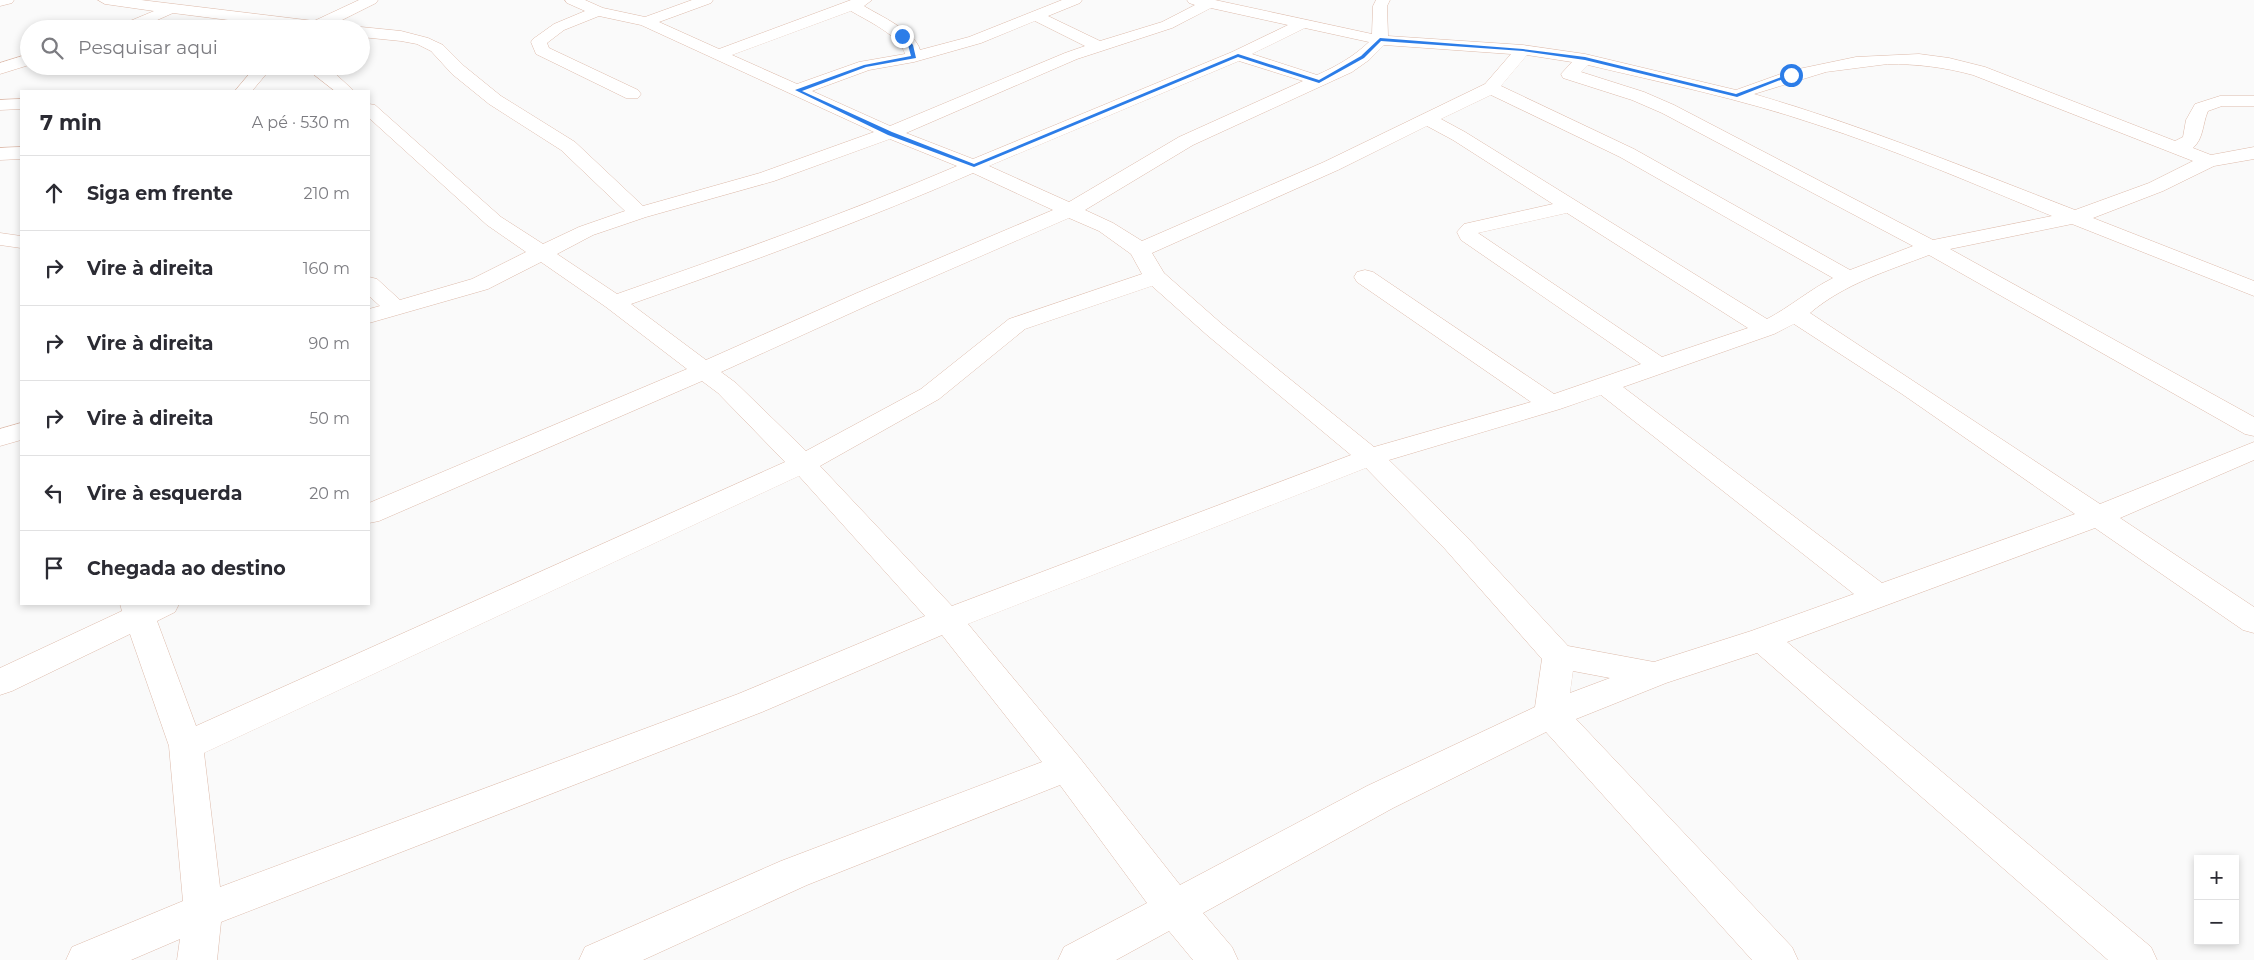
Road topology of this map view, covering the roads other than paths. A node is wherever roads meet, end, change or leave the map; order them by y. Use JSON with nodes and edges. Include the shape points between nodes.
{"nodes":[{"id":1,"x":7,"y":0,"type":"edge"},
{"id":2,"x":105,"y":0,"type":"edge"},
{"id":3,"x":190,"y":0,"type":"edge"},
{"id":4,"x":371,"y":0,"type":"edge"},
{"id":5,"x":572,"y":0,"type":"edge"},
{"id":6,"x":706,"y":0,"type":"edge"},
{"id":7,"x":1075,"y":0,"type":"edge"},
{"id":8,"x":1383,"y":0,"type":"edge"},
{"id":9,"x":0,"y":2,"type":"edge"},
{"id":10,"x":858,"y":2,"type":"edge"},
{"id":11,"x":1202,"y":2,"type":"edge"},
{"id":12,"x":273,"y":4,"type":"dead end"},
{"id":13,"x":173,"y":8,"type":"junction"},
{"id":14,"x":598,"y":10,"type":"junction"},
{"id":15,"x":1034,"y":15,"type":"junction"},
{"id":16,"x":249,"y":18,"type":"junction"},
{"id":17,"x":144,"y":20,"type":"edge"},
{"id":18,"x":264,"y":20,"type":"edge"},
{"id":19,"x":330,"y":20,"type":"edge"},
{"id":20,"x":646,"y":22,"type":"junction"},
{"id":21,"x":1304,"y":23,"type":"junction"},
{"id":22,"x":370,"y":33,"type":"edge"},
{"id":23,"x":1380,"y":40,"type":"junction"},
{"id":24,"x":1099,"y":47,"type":"junction"},
{"id":25,"x":1523,"y":50,"type":"junction"},
{"id":26,"x":718,"y":55,"type":"junction"},
{"id":27,"x":1238,"y":55,"type":"junction"},
{"id":28,"x":914,"y":57,"type":"junction"},
{"id":29,"x":1585,"y":59,"type":"junction"},
{"id":30,"x":20,"y":62,"type":"edge"},
{"id":31,"x":0,"y":69,"type":"edge"},
{"id":32,"x":257,"y":75,"type":"edge"},
{"id":33,"x":327,"y":75,"type":"edge"},
{"id":34,"x":1319,"y":81,"type":"junction"},
{"id":35,"x":1490,"y":88,"type":"junction"},
{"id":36,"x":244,"y":90,"type":"edge"},
{"id":37,"x":344,"y":90,"type":"edge"},
{"id":38,"x":798,"y":90,"type":"junction"},
{"id":39,"x":632,"y":94,"type":"dead end"},
{"id":40,"x":1737,"y":95,"type":"junction"},
{"id":41,"x":2254,"y":101,"type":"edge"},
{"id":42,"x":20,"y":104,"type":"edge"},
{"id":43,"x":0,"y":106,"type":"edge"},
{"id":44,"x":370,"y":110,"type":"edge"},
{"id":45,"x":1426,"y":119,"type":"junction"},
{"id":46,"x":890,"y":133,"type":"junction"},
{"id":47,"x":2174,"y":147,"type":"junction"},
{"id":48,"x":20,"y":153,"type":"edge"},
{"id":49,"x":2254,"y":153,"type":"edge"},
{"id":50,"x":0,"y":154,"type":"edge"},
{"id":51,"x":2209,"y":161,"type":"junction"},
{"id":52,"x":974,"y":166,"type":"junction"},
{"id":53,"x":1569,"y":206,"type":"junction"},
{"id":54,"x":1070,"y":210,"type":"junction"},
{"id":55,"x":639,"y":213,"type":"junction"},
{"id":56,"x":2076,"y":217,"type":"junction"},
{"id":57,"x":0,"y":239,"type":"edge"},
{"id":58,"x":20,"y":242,"type":"edge"},
{"id":59,"x":1930,"y":247,"type":"junction"},
{"id":60,"x":1140,"y":250,"type":"junction"},
{"id":61,"x":540,"y":253,"type":"junction"},
{"id":62,"x":2254,"y":273,"type":"edge"},
{"id":63,"x":1155,"y":276,"type":"junction"},
{"id":64,"x":2221,"y":276,"type":"junction"},
{"id":65,"x":1365,"y":278,"type":"dead end"},
{"id":66,"x":1849,"y":278,"type":"junction"},
{"id":67,"x":370,"y":285,"type":"edge"},
{"id":68,"x":2254,"y":288,"type":"edge"},
{"id":69,"x":614,"y":302,"type":"junction"},
{"id":70,"x":395,"y":307,"type":"junction"},
{"id":71,"x":1796,"y":314,"type":"junction"},
{"id":72,"x":370,"y":316,"type":"edge"},
{"id":73,"x":1766,"y":329,"type":"junction"},
{"id":74,"x":1661,"y":367,"type":"junction"},
{"id":75,"x":703,"y":371,"type":"junction"},
{"id":76,"x":1605,"y":386,"type":"junction"},
{"id":77,"x":1551,"y":404,"type":"junction"},
{"id":78,"x":2254,"y":428,"type":"edge"},
{"id":79,"x":20,"y":431,"type":"edge"},
{"id":80,"x":0,"y":438,"type":"edge"},
{"id":81,"x":1370,"y":457,"type":"junction"},
{"id":82,"x":2247,"y":460,"type":"edge"},
{"id":83,"x":803,"y":464,"type":"junction"},
{"id":84,"x":370,"y":514,"type":"edge"},
{"id":85,"x":2096,"y":517,"type":"junction"},
{"id":86,"x":1879,"y":597,"type":"junction"},
{"id":87,"x":146,"y":608,"type":"edge"},
{"id":88,"x":947,"y":620,"type":"junction"},
{"id":89,"x":2254,"y":622,"type":"edge"},
{"id":90,"x":1762,"y":640,"type":"junction"},
{"id":91,"x":1558,"y":656,"type":"junction"},
{"id":92,"x":1654,"y":674,"type":"junction"},
{"id":93,"x":0,"y":682,"type":"edge"},
{"id":94,"x":1551,"y":715,"type":"junction"},
{"id":95,"x":186,"y":746,"type":"junction"},
{"id":96,"x":1067,"y":767,"type":"junction"},
{"id":97,"x":1174,"y":908,"type":"junction"},
{"id":98,"x":203,"y":912,"type":"junction"},
{"id":99,"x":86,"y":960,"type":"edge"},
{"id":100,"x":197,"y":960,"type":"edge"},
{"id":101,"x":599,"y":960,"type":"edge"},
{"id":102,"x":1078,"y":960,"type":"edge"},
{"id":103,"x":1218,"y":960,"type":"edge"},
{"id":104,"x":1778,"y":960,"type":"edge"},
{"id":105,"x":2137,"y":960,"type":"edge"}],
"edges":[{"from":1,"to":9,"type":"street"},
{"from":2,"to":13,"type":"street"},
{"from":3,"to":13,"type":"street"},
{"from":4,"to":19,"type":"street"},
{"from":5,"to":14,"type":"street"},
{"from":6,"to":20,"type":"street"},
{"from":7,"to":15,"type":"street"},
{"from":8,"to":23,"type":"street","via":[[1380,6]]},
{"from":10,"to":26,"type":"street"},
{"from":10,"to":28,"type":"street","via":[[902,36],[911,45]]},
{"from":11,"to":21,"type":"street"},
{"from":11,"to":24,"type":"street","via":[[1167,25]]},
{"from":12,"to":16,"type":"street"},
{"from":13,"to":16,"type":"street"},
{"from":13,"to":17,"type":"street"},
{"from":14,"to":20,"type":"street"},
{"from":14,"to":39,"type":"street","via":[[549,33],[539,42],[539,47],[542,52]]},
{"from":15,"to":24,"type":"street"},
{"from":15,"to":28,"type":"street","via":[[975,40]]},
{"from":16,"to":18,"type":"street"},
{"from":20,"to":26,"type":"street"},
{"from":21,"to":23,"type":"street"},
{"from":21,"to":27,"type":"street"},
{"from":22,"to":55,"type":"street","via":[[422,41],[437,48],[495,100],[568,146]]},
{"from":23,"to":25,"type":"street"},
{"from":23,"to":34,"type":"street","via":[[1363,57]]},
{"from":24,"to":46,"type":"street"},
{"from":25,"to":29,"type":"street"},
{"from":25,"to":35,"type":"street"},
{"from":26,"to":38,"type":"street"},
{"from":27,"to":34,"type":"street"},
{"from":27,"to":52,"type":"street"},
{"from":28,"to":38,"type":"street","via":[[865,66]]},
{"from":29,"to":40,"type":"street"},
{"from":29,"to":59,"type":"street","via":[[1569,74],[1668,109]]},
{"from":30,"to":31,"type":"street"},
{"from":32,"to":36,"type":"street"},
{"from":33,"to":37,"type":"street"},
{"from":34,"to":54,"type":"street","via":[[1186,142]]},
{"from":35,"to":45,"type":"street"},
{"from":35,"to":66,"type":"street","via":[[1627,153]]},
{"from":38,"to":46,"type":"street"},
{"from":40,"to":47,"type":"street","via":[[1791,75],[1836,65],[1916,59],[1940,61],[1979,71]]},
{"from":40,"to":56,"type":"street","via":[[1892,144]]},
{"from":41,"to":47,"type":"street","via":[[2220,101],[2201,108],[2192,139]]},
{"from":42,"to":43,"type":"street"},
{"from":44,"to":61,"type":"street","via":[[494,221]]},
{"from":45,"to":53,"type":"street","via":[[1459,136]]},
{"from":45,"to":60,"type":"street","via":[[1331,166]]},
{"from":46,"to":52,"type":"street"},
{"from":46,"to":55,"type":"street","via":[[767,177]]},
{"from":47,"to":51,"type":"street"},
{"from":48,"to":50,"type":"street"},
{"from":49,"to":51,"type":"street"},
{"from":51,"to":56,"type":"street","via":[[2156,187]]},
{"from":52,"to":54,"type":"street"},
{"from":52,"to":69,"type":"street","via":[[833,225]]},
{"from":53,"to":73,"type":"street"},
{"from":53,"to":74,"type":"street","via":[[1471,228],[1467,232],[1479,245]]},
{"from":54,"to":60,"type":"street","via":[[1106,227]]},
{"from":54,"to":75,"type":"street"},
{"from":55,"to":61,"type":"street","via":[[586,231]]},
{"from":56,"to":59,"type":"street"},
{"from":56,"to":64,"type":"street"},
{"from":57,"to":58,"type":"street"},
{"from":59,"to":66,"type":"street"},
{"from":59,"to":78,"type":"street"},
{"from":60,"to":63,"type":"street"},
{"from":61,"to":69,"type":"street"},
{"from":61,"to":70,"type":"street","via":[[480,284]]},
{"from":62,"to":64,"type":"street"},
{"from":63,"to":81,"type":"street","via":[[1215,330]]},
{"from":63,"to":83,"type":"street","via":[[1018,324],[930,394]]},
{"from":64,"to":68,"type":"street"},
{"from":65,"to":77,"type":"street"},
{"from":66,"to":71,"type":"street","via":[[1818,294]]},
{"from":67,"to":70,"type":"street"},
{"from":69,"to":75,"type":"street"},
{"from":70,"to":72,"type":"street"},
{"from":71,"to":73,"type":"street"},
{"from":71,"to":85,"type":"street","via":[[1886,371]]},
{"from":73,"to":74,"type":"street"},
{"from":74,"to":76,"type":"street"},
{"from":75,"to":83,"type":"street","via":[[727,388]]},
{"from":75,"to":84,"type":"street"},
{"from":76,"to":77,"type":"street"},
{"from":76,"to":86,"type":"street"},
{"from":77,"to":81,"type":"street"},
{"from":79,"to":80,"type":"street"},
{"from":81,"to":88,"type":"street"},
{"from":81,"to":91,"type":"street","via":[[1455,542]]},
{"from":82,"to":85,"type":"street"},
{"from":83,"to":88,"type":"street"},
{"from":83,"to":95,"type":"street"},
{"from":85,"to":86,"type":"street"},
{"from":85,"to":89,"type":"street"},
{"from":86,"to":90,"type":"street"},
{"from":87,"to":93,"type":"street"},
{"from":87,"to":95,"type":"street"},
{"from":88,"to":96,"type":"street"},
{"from":88,"to":98,"type":"street","via":[[741,706]]},
{"from":90,"to":92,"type":"street"},
{"from":90,"to":105,"type":"street"},
{"from":91,"to":92,"type":"street"},
{"from":91,"to":94,"type":"street"},
{"from":92,"to":94,"type":"street"},
{"from":94,"to":97,"type":"street","via":[[1380,797]]},
{"from":94,"to":104,"type":"street"},
{"from":95,"to":98,"type":"street"},
{"from":96,"to":97,"type":"street"},
{"from":96,"to":101,"type":"street","via":[[794,873]]},
{"from":97,"to":102,"type":"street"},
{"from":97,"to":103,"type":"street"},
{"from":98,"to":99,"type":"street"},
{"from":98,"to":100,"type":"street"}]}
